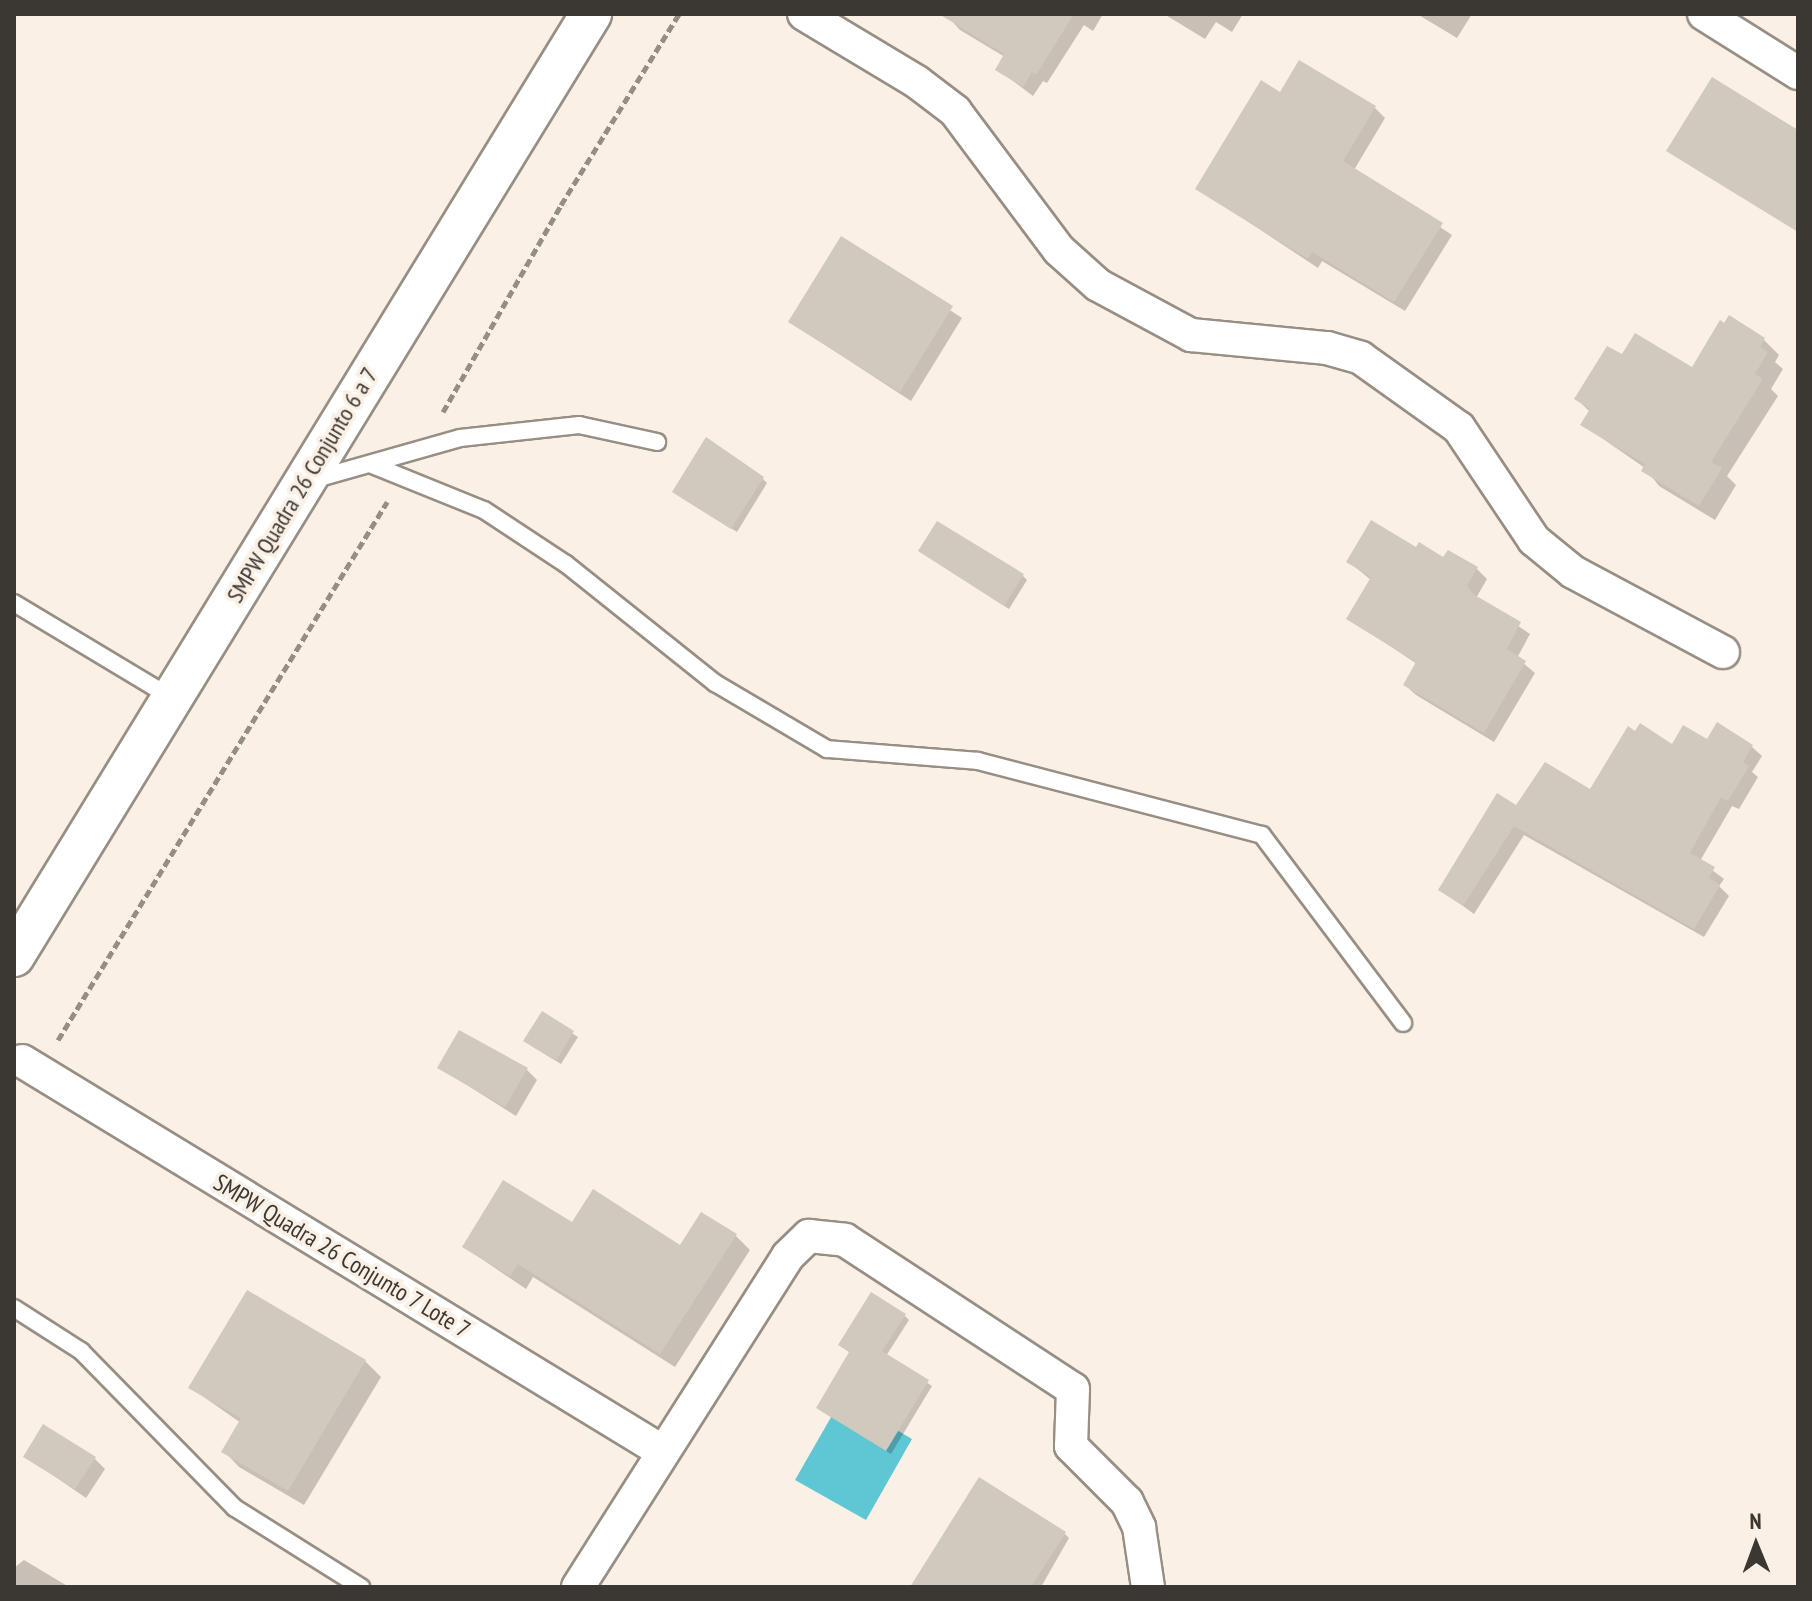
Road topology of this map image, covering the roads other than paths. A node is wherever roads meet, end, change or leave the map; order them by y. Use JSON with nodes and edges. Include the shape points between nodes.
{"nodes":[{"id":1,"x":591,"y":14,"type":"edge"},
{"id":2,"x":804,"y":14,"type":"edge"},
{"id":3,"x":1704,"y":14,"type":"edge"},
{"id":4,"x":1798,"y":73,"type":"edge"},
{"id":5,"x":657,"y":442,"type":"dead end"},
{"id":6,"x":370,"y":464,"type":"junction"},
{"id":7,"x":303,"y":483,"type":"junction"},
{"id":8,"x":14,"y":603,"type":"edge"},
{"id":9,"x":1723,"y":652,"type":"dead end"},
{"id":10,"x":172,"y":698,"type":"junction"},
{"id":11,"x":14,"y":956,"type":"edge"},
{"id":12,"x":1403,"y":1023,"type":"dead end"},
{"id":13,"x":22,"y":1059,"type":"edge"},
{"id":14,"x":14,"y":1308,"type":"edge"},
{"id":15,"x":662,"y":1451,"type":"junction"},
{"id":16,"x":361,"y":1587,"type":"edge"},
{"id":17,"x":578,"y":1587,"type":"edge"},
{"id":18,"x":1148,"y":1587,"type":"edge"}],
"edges":[{"from":1,"to":7,"type":"street","name":"SMPW Quadra 26 Conjunto 6 a 7"},
{"from":2,"to":9,"type":"street","via":[[955,111],[1059,250],[1098,285],[1191,335],[1327,348],[1361,358],[1459,428],[1534,540],[1563,564]]},
{"from":3,"to":4,"type":"street"},
{"from":5,"to":6,"type":"lane","via":[[579,425],[460,438]]},
{"from":6,"to":7,"type":"lane"},
{"from":6,"to":12,"type":"lane","via":[[484,510],[566,564],[715,683],[827,749],[978,761],[1262,835]]},
{"from":7,"to":10,"type":"street","name":"SMPW Quadra 26 Conjunto 6 a 7"},
{"from":8,"to":10,"type":"lane"},
{"from":10,"to":11,"type":"street","name":"SMPW Quadra 26 Conjunto 6 a 7"},
{"from":13,"to":15,"type":"street","name":"SMPW Quadra 26 Conjunto 7 Lote 7"},
{"from":14,"to":16,"type":"lane","via":[[81,1351],[235,1508]]},
{"from":15,"to":17,"type":"street"},
{"from":15,"to":18,"type":"street","via":[[788,1256],[809,1236],[845,1240],[1073,1389],[1071,1446],[1127,1502],[1139,1527]]}]}
